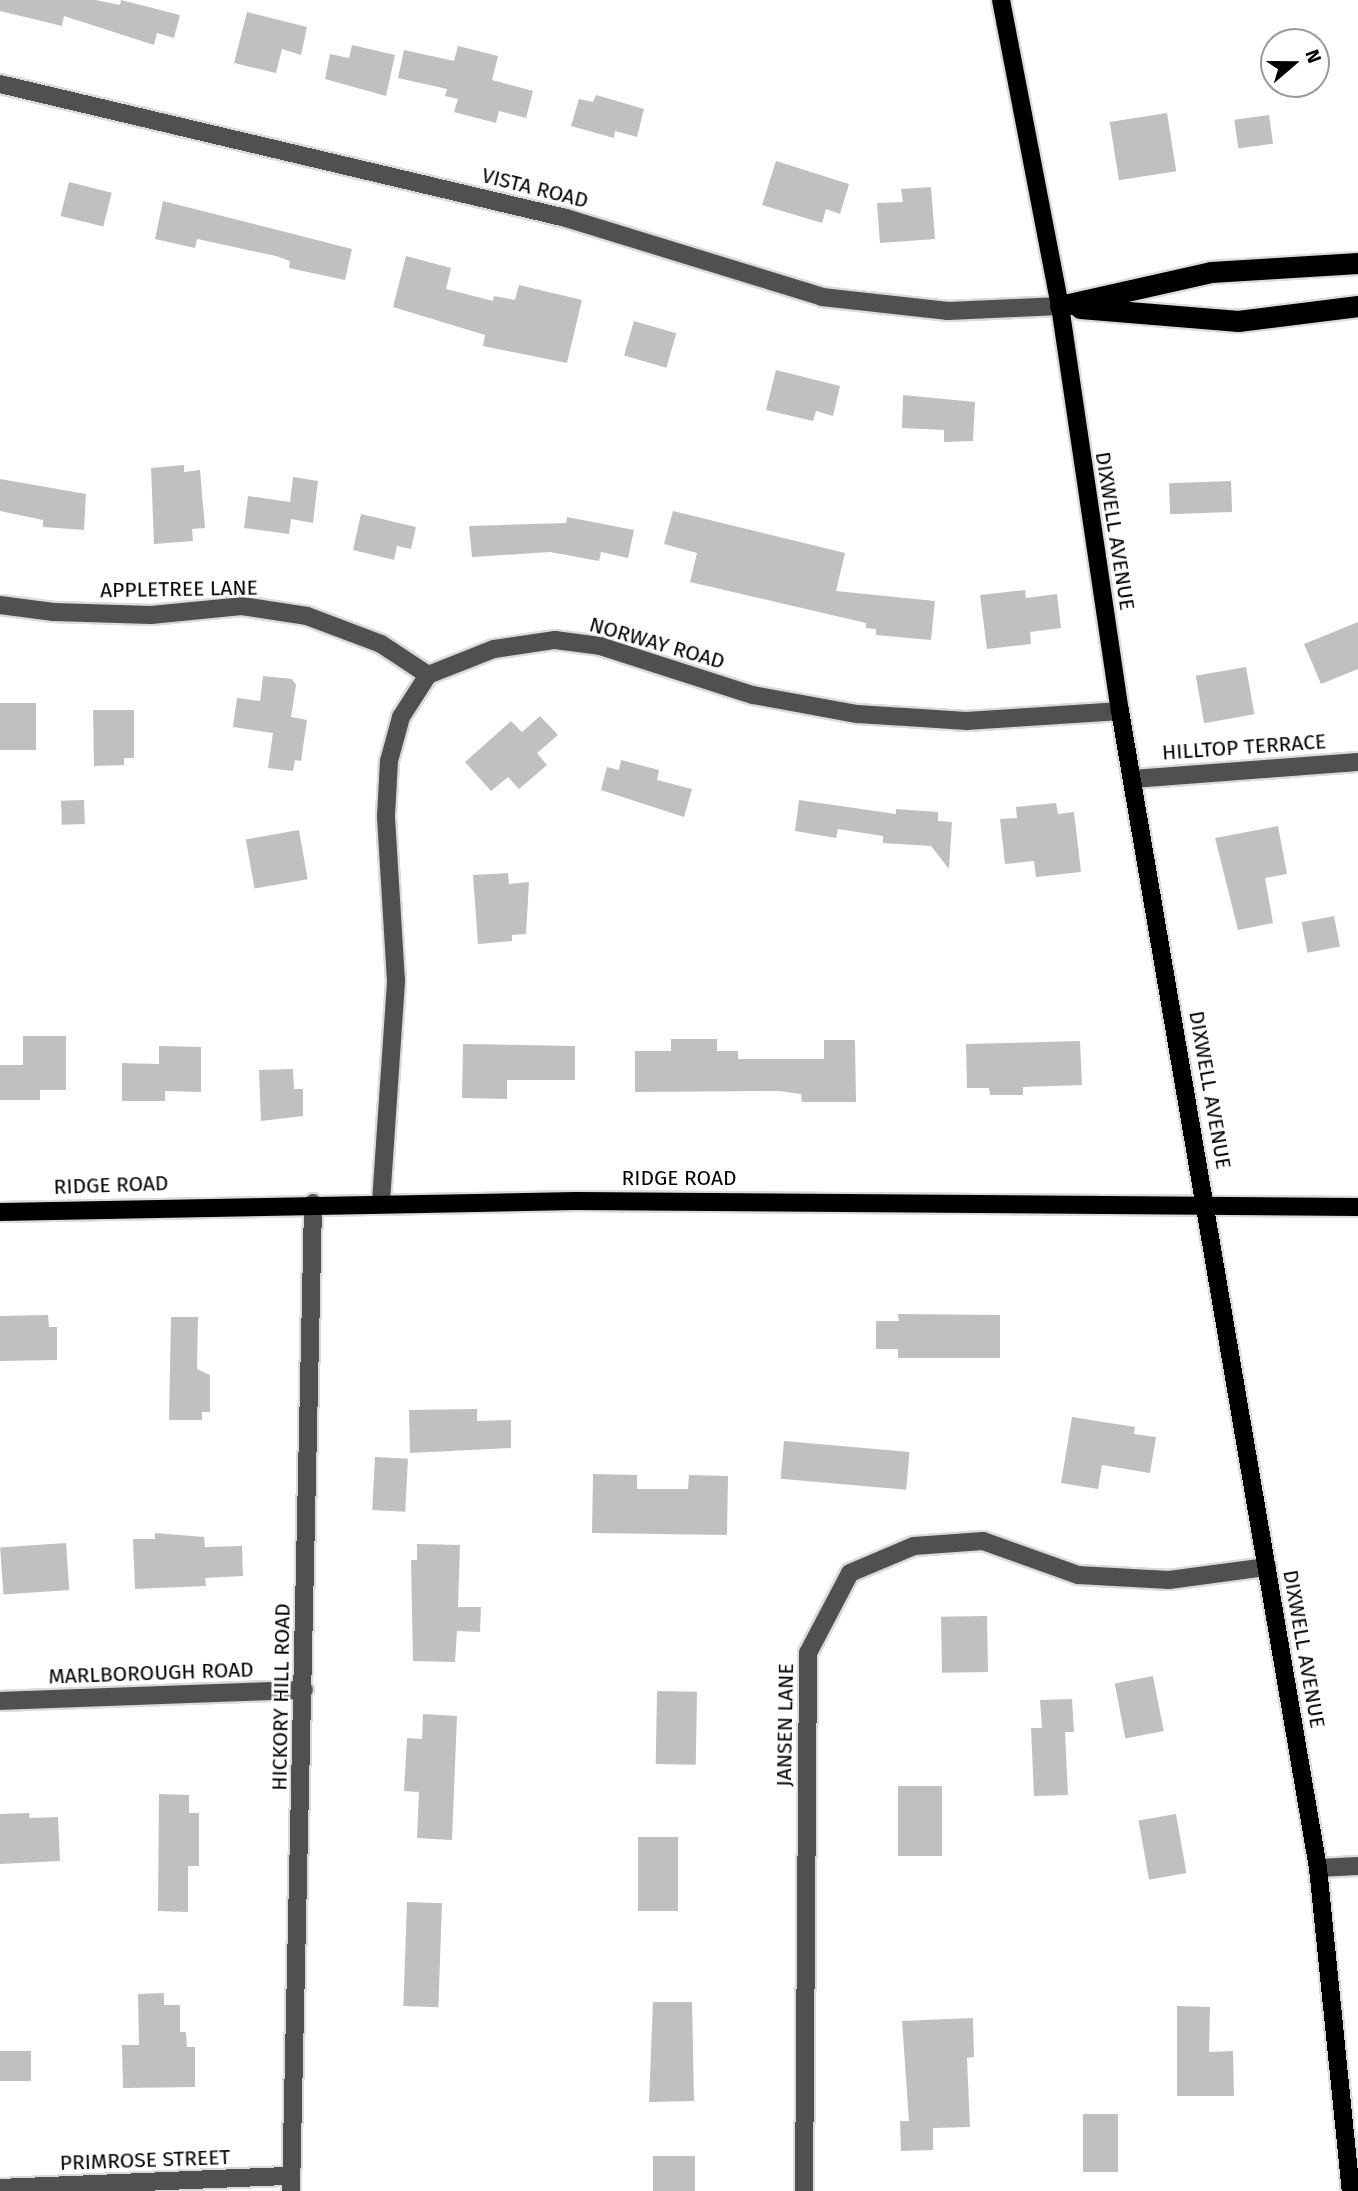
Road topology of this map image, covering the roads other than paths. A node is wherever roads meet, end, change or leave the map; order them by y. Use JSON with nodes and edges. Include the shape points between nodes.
{"nodes":[{"id":1,"x":1001,"y":0,"type":"edge"},
{"id":2,"x":0,"y":84,"type":"edge"},
{"id":3,"x":1358,"y":263,"type":"edge"},
{"id":4,"x":1060,"y":306,"type":"junction"},
{"id":5,"x":1358,"y":306,"type":"edge"},
{"id":6,"x":0,"y":605,"type":"edge"},
{"id":7,"x":428,"y":675,"type":"junction"},
{"id":8,"x":1120,"y":711,"type":"junction"},
{"id":9,"x":1358,"y":762,"type":"edge"},
{"id":10,"x":1132,"y":779,"type":"junction"},
{"id":11,"x":381,"y":1202,"type":"junction"},
{"id":12,"x":313,"y":1203,"type":"junction"},
{"id":13,"x":1206,"y":1205,"type":"junction"},
{"id":14,"x":1358,"y":1207,"type":"edge"},
{"id":15,"x":0,"y":1212,"type":"edge"},
{"id":16,"x":1267,"y":1567,"type":"junction"},
{"id":17,"x":304,"y":1690,"type":"junction"},
{"id":18,"x":0,"y":1701,"type":"edge"},
{"id":19,"x":1358,"y":1866,"type":"edge"},
{"id":20,"x":1318,"y":1868,"type":"junction"},
{"id":21,"x":1353,"y":2181,"type":"edge"},
{"id":22,"x":291,"y":2184,"type":"edge"},
{"id":23,"x":0,"y":2188,"type":"edge"},
{"id":24,"x":804,"y":2191,"type":"edge"}],
"edges":[{"from":1,"to":4,"type":"main road","name":"DIXWELL AVENUE"},
{"from":2,"to":4,"type":"street","name":"VISTA ROAD","via":[[566,218],[822,296],[948,311]]},
{"from":3,"to":4,"type":"highway","via":[[1212,272]]},
{"from":4,"to":5,"type":"highway","via":[[1238,321]]},
{"from":4,"to":8,"type":"main road","name":"DIXWELL AVENUE"},
{"from":6,"to":7,"type":"street","name":"APPLETREE LANE","via":[[151,615],[242,606],[307,615],[381,644]]},
{"from":7,"to":8,"type":"street","name":"NORWAY ROAD","via":[[494,649],[555,640],[600,646],[753,695],[857,714],[967,720]]},
{"from":7,"to":11,"type":"street","via":[[401,717],[389,761],[386,816],[396,981]]},
{"from":8,"to":10,"type":"main road","name":"DIXWELL AVENUE"},
{"from":9,"to":10,"type":"street","name":"HILLTOP TERRACE"},
{"from":10,"to":13,"type":"main road","name":"DIXWELL AVENUE"},
{"from":11,"to":12,"type":"main road","name":"RIDGE ROAD"},
{"from":11,"to":13,"type":"main road","name":"RIDGE ROAD"},
{"from":12,"to":15,"type":"main road","name":"RIDGE ROAD"},
{"from":12,"to":17,"type":"street","name":"HICKORY HILL ROAD"},
{"from":13,"to":14,"type":"main road","name":"RIDGE ROAD"},
{"from":13,"to":16,"type":"main road","name":"DIXWELL AVENUE"},
{"from":16,"to":20,"type":"main road","name":"DIXWELL AVENUE"},
{"from":16,"to":24,"type":"street","name":"JANSEN LANE","via":[[1169,1580],[1078,1575],[984,1541],[914,1546],[850,1573],[808,1653]]},
{"from":17,"to":18,"type":"street","name":"MARLBOROUGH ROAD"},
{"from":17,"to":22,"type":"street","name":"HICKORY HILL ROAD"},
{"from":19,"to":20,"type":"street"},
{"from":20,"to":21,"type":"main road","name":"DIXWELL AVENUE"},
{"from":22,"to":23,"type":"street","name":"PRIMROSE STREET"}]}
